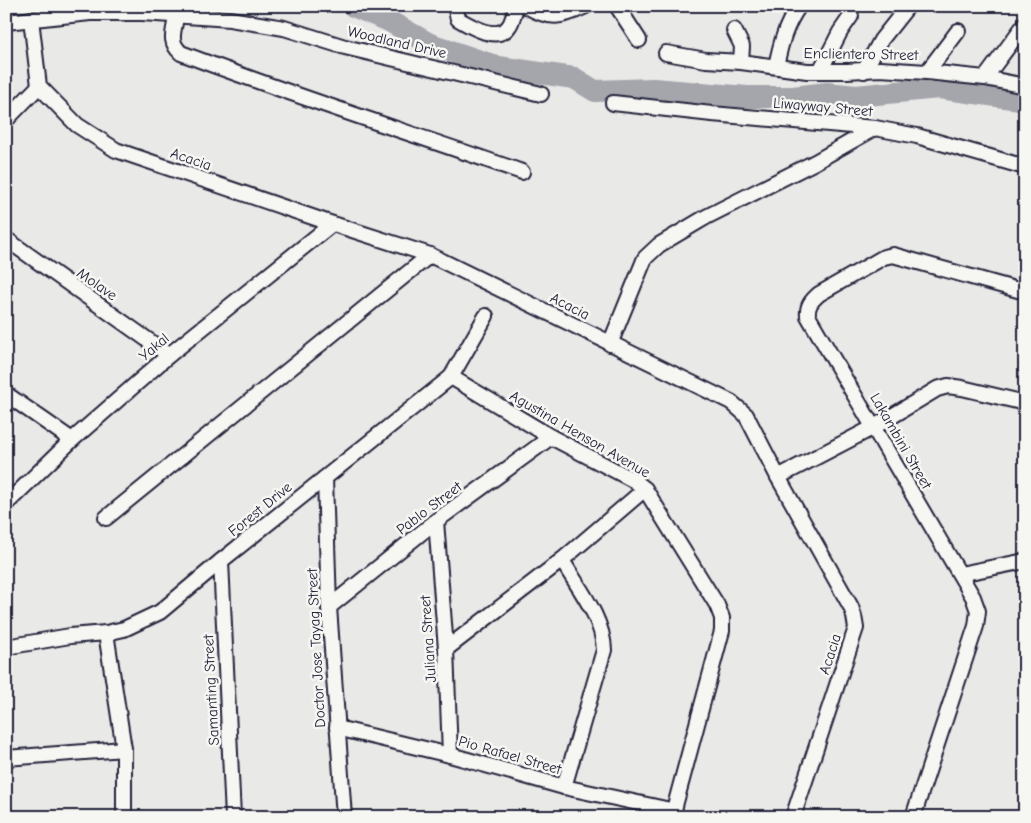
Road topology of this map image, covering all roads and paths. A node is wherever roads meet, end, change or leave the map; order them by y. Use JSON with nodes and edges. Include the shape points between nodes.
{"nodes":[{"id":1,"x":456,"y":6,"type":"edge"},
{"id":2,"x":516,"y":6,"type":"edge"},
{"id":3,"x":526,"y":6,"type":"edge"},
{"id":4,"x":586,"y":6,"type":"edge"},
{"id":5,"x":617,"y":6,"type":"edge"},
{"id":6,"x":799,"y":6,"type":"edge"},
{"id":7,"x":908,"y":6,"type":"edge"},
{"id":8,"x":851,"y":16,"type":"dead end"},
{"id":9,"x":176,"y":17,"type":"junction"},
{"id":10,"x":31,"y":19,"type":"junction"},
{"id":11,"x":6,"y":22,"type":"edge"},
{"id":12,"x":1025,"y":24,"type":"edge"},
{"id":13,"x":734,"y":30,"type":"dead end"},
{"id":14,"x":958,"y":31,"type":"dead end"},
{"id":15,"x":639,"y":40,"type":"dead end"},
{"id":16,"x":666,"y":53,"type":"dead end"},
{"id":17,"x":741,"y":62,"type":"junction"},
{"id":18,"x":776,"y":66,"type":"junction"},
{"id":19,"x":864,"y":70,"type":"junction"},
{"id":20,"x":820,"y":71,"type":"junction"},
{"id":21,"x":926,"y":72,"type":"junction"},
{"id":22,"x":985,"y":78,"type":"junction"},
{"id":23,"x":39,"y":86,"type":"junction"},
{"id":24,"x":1025,"y":86,"type":"edge"},
{"id":25,"x":541,"y":94,"type":"dead end"},
{"id":26,"x":614,"y":103,"type":"dead end"},
{"id":27,"x":6,"y":120,"type":"edge"},
{"id":28,"x":875,"y":128,"type":"junction"},
{"id":29,"x":1025,"y":167,"type":"edge"},
{"id":30,"x":522,"y":172,"type":"dead end"},
{"id":31,"x":332,"y":224,"type":"junction"},
{"id":32,"x":6,"y":239,"type":"edge"},
{"id":33,"x":430,"y":255,"type":"junction"},
{"id":34,"x":1025,"y":292,"type":"edge"},
{"id":35,"x":486,"y":316,"type":"dead end"},
{"id":36,"x":610,"y":344,"type":"junction"},
{"id":37,"x":169,"y":355,"type":"junction"},
{"id":38,"x":452,"y":377,"type":"junction"},
{"id":39,"x":6,"y":394,"type":"edge"},
{"id":40,"x":1025,"y":403,"type":"edge"},
{"id":41,"x":874,"y":427,"type":"junction"},
{"id":42,"x":551,"y":437,"type":"junction"},
{"id":43,"x":72,"y":440,"type":"junction"},
{"id":44,"x":778,"y":477,"type":"junction"},
{"id":45,"x":325,"y":478,"type":"junction"},
{"id":46,"x":645,"y":489,"type":"junction"},
{"id":47,"x":6,"y":504,"type":"edge"},
{"id":48,"x":106,"y":518,"type":"dead end"},
{"id":49,"x":436,"y":521,"type":"junction"},
{"id":50,"x":562,"y":560,"type":"junction"},
{"id":51,"x":221,"y":561,"type":"junction"},
{"id":52,"x":1025,"y":561,"type":"edge"},
{"id":53,"x":960,"y":574,"type":"junction"},
{"id":54,"x":329,"y":608,"type":"junction"},
{"id":55,"x":106,"y":633,"type":"junction"},
{"id":56,"x":6,"y":647,"type":"edge"},
{"id":57,"x":446,"y":650,"type":"junction"},
{"id":58,"x":337,"y":728,"type":"junction"},
{"id":59,"x":124,"y":749,"type":"junction"},
{"id":60,"x":450,"y":755,"type":"junction"},
{"id":61,"x":6,"y":758,"type":"edge"},
{"id":62,"x":564,"y":787,"type":"junction"},
{"id":63,"x":674,"y":814,"type":"edge"},
{"id":64,"x":124,"y":817,"type":"edge"},
{"id":65,"x":233,"y":817,"type":"edge"},
{"id":66,"x":344,"y":817,"type":"edge"},
{"id":67,"x":793,"y":817,"type":"edge"},
{"id":68,"x":913,"y":817,"type":"edge"}],
"edges":[{"from":1,"to":2,"type":"street","via":[[458,19],[494,34],[510,26]]},
{"from":3,"to":4,"type":"street","via":[[540,14],[558,16]]},
{"from":5,"to":15,"type":"street"},
{"from":6,"to":18,"type":"street","via":[[789,20]]},
{"from":7,"to":19,"type":"street","via":[[881,40]]},
{"from":8,"to":20,"type":"street"},
{"from":9,"to":10,"type":"street","name":"Woodland Drive","via":[[90,13]]},
{"from":9,"to":25,"type":"street","name":"Woodland Drive","via":[[230,19],[284,28],[345,47]]},
{"from":9,"to":30,"type":"street","via":[[172,40],[181,53],[265,85]]},
{"from":10,"to":11,"type":"street","name":"Woodland Drive"},
{"from":10,"to":23,"type":"street"},
{"from":12,"to":22,"type":"street"},
{"from":13,"to":17,"type":"street","via":[[742,46]]},
{"from":14,"to":21,"type":"street"},
{"from":16,"to":17,"type":"street","name":"Enclientero Street"},
{"from":17,"to":18,"type":"street","name":"Enclientero Street"},
{"from":18,"to":20,"type":"street","name":"Enclientero Street"},
{"from":19,"to":20,"type":"street","name":"Enclientero Street"},
{"from":19,"to":21,"type":"street","name":"Enclientero Street"},
{"from":21,"to":22,"type":"street","name":"Enclientero Street"},
{"from":22,"to":24,"type":"street","name":"Enclientero Street"},
{"from":23,"to":27,"type":"street"},
{"from":23,"to":31,"type":"street","name":"Acacia","via":[[77,124],[116,150]]},
{"from":26,"to":28,"type":"street","name":"Liwayway Street"},
{"from":28,"to":29,"type":"street","name":"Liwayway Street","via":[[917,136]]},
{"from":28,"to":36,"type":"street","via":[[659,245],[645,258]]},
{"from":31,"to":33,"type":"street","name":"Acacia"},
{"from":31,"to":37,"type":"street","name":"Yakal"},
{"from":32,"to":37,"type":"street","name":"Molave"},
{"from":33,"to":36,"type":"street","name":"Acacia"},
{"from":33,"to":48,"type":"street"},
{"from":34,"to":41,"type":"street","name":"Lakambini Street","via":[[893,255],[884,257],[811,300],[808,316]]},
{"from":35,"to":38,"type":"street","name":"Forest Drive"},
{"from":36,"to":44,"type":"street","name":"Acacia","via":[[732,402],[746,415]]},
{"from":37,"to":43,"type":"street","name":"Yakal"},
{"from":38,"to":42,"type":"street","name":"Agustina Henson Avenue"},
{"from":38,"to":45,"type":"street","name":"Forest Drive"},
{"from":39,"to":43,"type":"street"},
{"from":40,"to":41,"type":"street","via":[[948,386],[937,389]]},
{"from":41,"to":44,"type":"street"},
{"from":41,"to":53,"type":"street","name":"Lakambini Street"},
{"from":42,"to":46,"type":"street","name":"Agustina Henson Avenue"},
{"from":42,"to":49,"type":"street","name":"Pablo Street"},
{"from":43,"to":47,"type":"street","name":"Yakal"},
{"from":44,"to":67,"type":"street","name":"Acacia","via":[[851,607],[856,628]]},
{"from":45,"to":51,"type":"street","name":"Forest Drive"},
{"from":45,"to":54,"type":"street","name":"Doctor Jose Tayag Street"},
{"from":46,"to":50,"type":"street"},
{"from":46,"to":63,"type":"street","name":"Agustina Henson Avenue","via":[[722,618],[722,631]]},
{"from":49,"to":54,"type":"street","name":"Pablo Street"},
{"from":49,"to":57,"type":"street","name":"Juliana Street"},
{"from":50,"to":57,"type":"street"},
{"from":50,"to":62,"type":"street","via":[[599,623],[604,638],[604,650]]},
{"from":51,"to":55,"type":"street","name":"Forest Drive","via":[[160,612],[124,629]]},
{"from":51,"to":65,"type":"street","name":"Samanting Street"},
{"from":52,"to":53,"type":"street"},
{"from":53,"to":68,"type":"street","name":"Lakambini Street","via":[[976,604],[976,626]]},
{"from":54,"to":58,"type":"street","name":"Doctor Jose Tayag Street"},
{"from":55,"to":56,"type":"street","name":"Forest Drive"},
{"from":55,"to":59,"type":"street"},
{"from":57,"to":60,"type":"street","name":"Juliana Street"},
{"from":58,"to":60,"type":"street","name":"Pio Rafael Street"},
{"from":58,"to":66,"type":"street","name":"Doctor Jose Tayag Street"},
{"from":59,"to":61,"type":"street"},
{"from":59,"to":64,"type":"street"},
{"from":60,"to":62,"type":"street","name":"Pio Rafael Street"},
{"from":62,"to":63,"type":"street","name":"Pio Rafael Street"}]}
